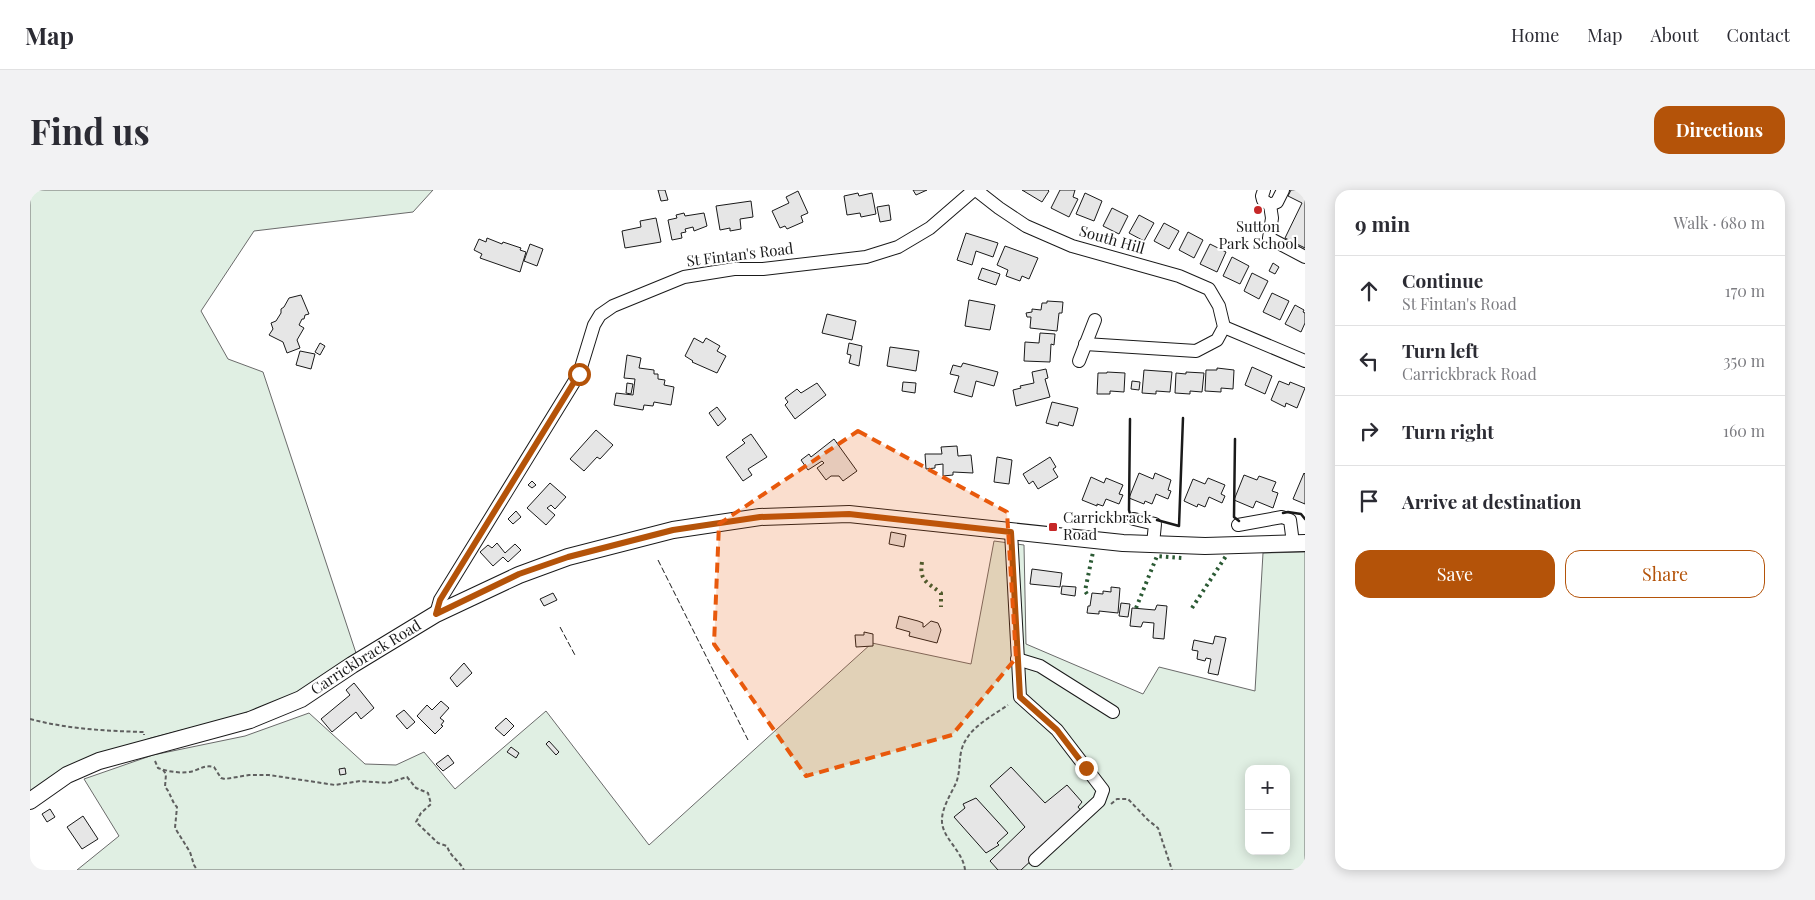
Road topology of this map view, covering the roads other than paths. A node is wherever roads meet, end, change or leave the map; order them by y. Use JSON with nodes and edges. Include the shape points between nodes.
{"nodes":[{"id":1,"x":975,"y":190,"type":"edge"},
{"id":2,"x":1264,"y":190,"type":"edge"},
{"id":3,"x":1283,"y":190,"type":"edge"},
{"id":4,"x":1270,"y":205,"type":"junction"},
{"id":5,"x":1305,"y":257,"type":"edge"},
{"id":6,"x":1095,"y":320,"type":"dead end"},
{"id":7,"x":1224,"y":327,"type":"junction"},
{"id":8,"x":1086,"y":344,"type":"junction"},
{"id":9,"x":1079,"y":360,"type":"dead end"},
{"id":10,"x":1305,"y":361,"type":"edge"},
{"id":11,"x":1134,"y":519,"type":"dead end"},
{"id":12,"x":1238,"y":525,"type":"dead end"},
{"id":13,"x":1011,"y":532,"type":"junction"},
{"id":14,"x":1299,"y":543,"type":"edge"},
{"id":15,"x":1152,"y":544,"type":"junction"},
{"id":16,"x":436,"y":614,"type":"junction"},
{"id":17,"x":1017,"y":659,"type":"junction"},
{"id":18,"x":1113,"y":712,"type":"dead end"},
{"id":19,"x":30,"y":801,"type":"edge"},
{"id":20,"x":1035,"y":860,"type":"dead end"}],
"edges":[{"from":1,"to":7,"type":"street","name":"South Hill","via":[[1034,230],[1072,246],[1179,276],[1209,289],[1219,306]]},
{"from":1,"to":16,"type":"street","name":"St Fintan's Road","via":[[930,228],[898,247],[866,257],[684,277],[613,306],[600,315],[579,374],[440,600]]},
{"from":2,"to":4,"type":"street","via":[[1263,200]]},
{"from":3,"to":4,"type":"street","via":[[1277,202]]},
{"from":4,"to":5,"type":"street","via":[[1269,238]]},
{"from":6,"to":8,"type":"street"},
{"from":7,"to":8,"type":"street","via":[[1217,340],[1196,351]]},
{"from":7,"to":10,"type":"street"},
{"from":8,"to":9,"type":"street"},
{"from":11,"to":15,"type":"street","via":[[1155,524]]},
{"from":12,"to":14,"type":"street","via":[[1282,517],[1290,520]]},
{"from":13,"to":15,"type":"main road","name":"Carrickbrack Road"},
{"from":13,"to":16,"type":"main road","name":"Carrickbrack Road","via":[[849,514],[760,517],[673,530],[568,557],[519,574]]},
{"from":13,"to":17,"type":"street"},
{"from":14,"to":15,"type":"main road","name":"Carrickbrack Road"},
{"from":16,"to":19,"type":"main road","name":"Carrickbrack Road","via":[[301,699],[250,720],[99,761],[67,775]]},
{"from":17,"to":18,"type":"street","via":[[1040,666]]},
{"from":17,"to":20,"type":"street","via":[[1020,697],[1057,730],[1104,790],[1099,800]]}]}
